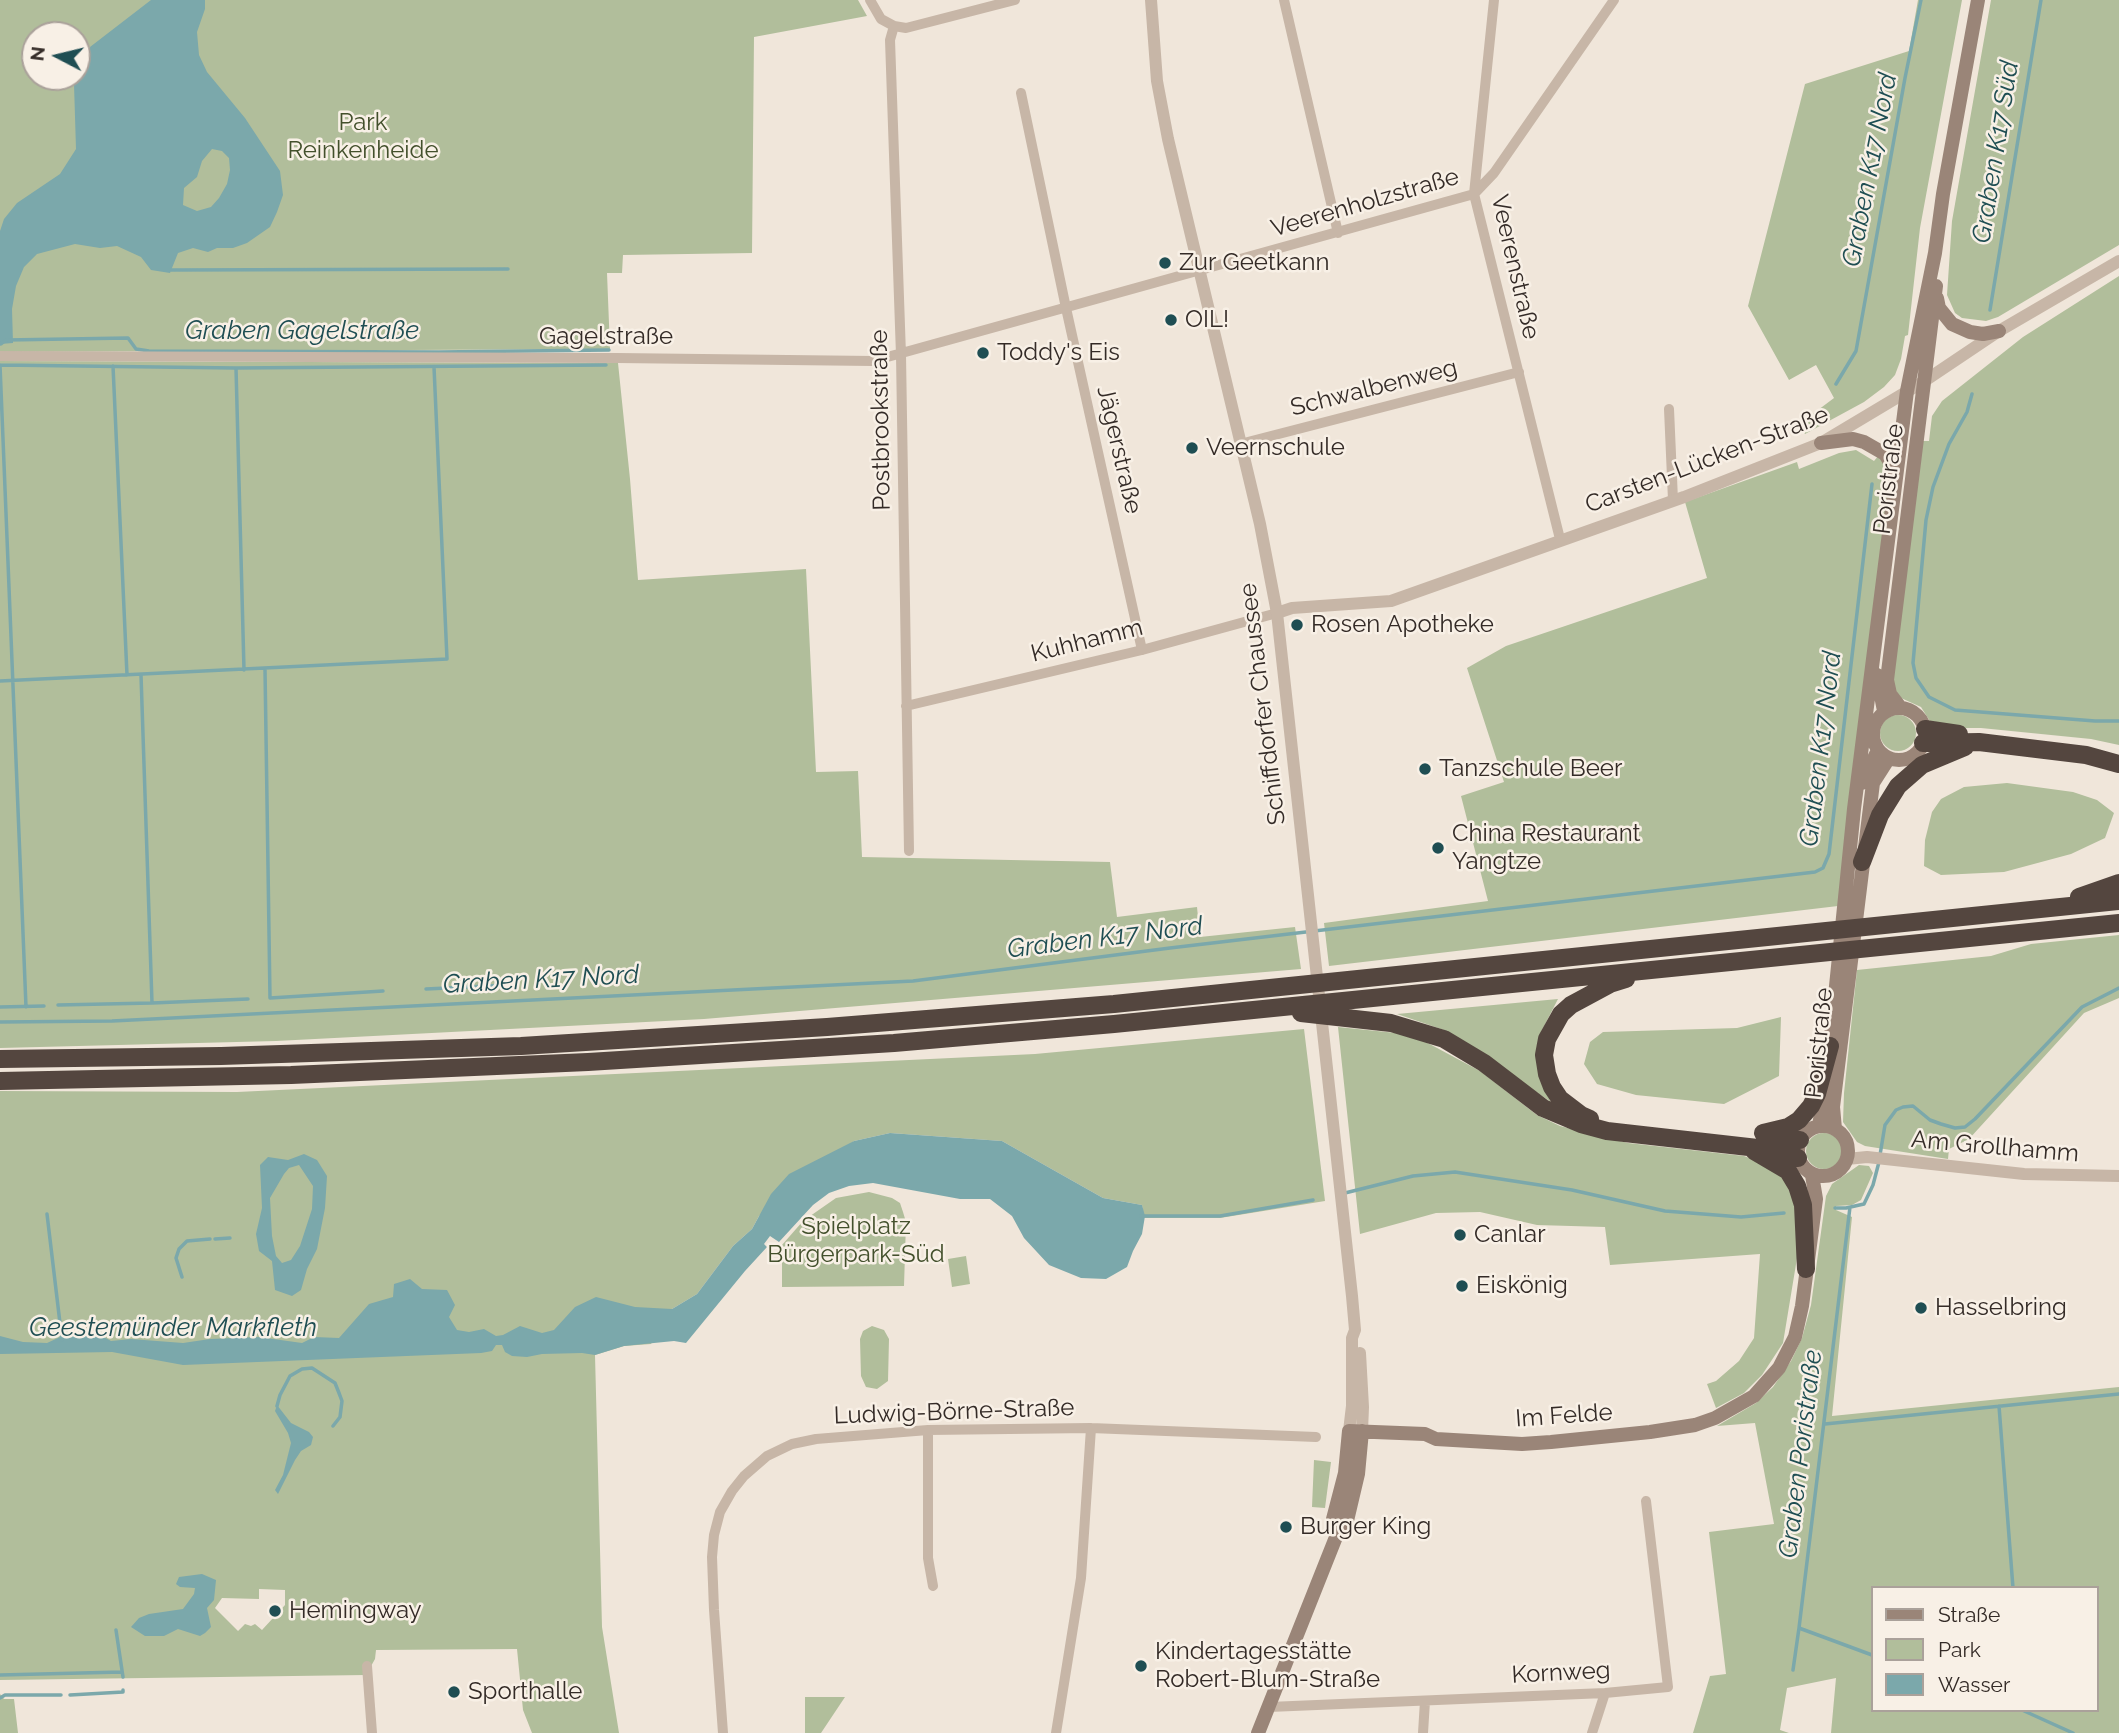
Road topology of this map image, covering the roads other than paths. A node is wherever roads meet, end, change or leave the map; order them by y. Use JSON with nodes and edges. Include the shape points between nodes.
{"nodes":[{"id":1,"x":870,"y":0,"type":"edge"},
{"id":2,"x":1151,"y":0,"type":"edge"},
{"id":3,"x":1284,"y":0,"type":"edge"},
{"id":4,"x":1494,"y":0,"type":"edge"},
{"id":5,"x":1614,"y":0,"type":"edge"},
{"id":6,"x":1978,"y":0,"type":"edge"},
{"id":7,"x":1009,"y":1,"type":"edge"},
{"id":8,"x":894,"y":26,"type":"junction"},
{"id":9,"x":1021,"y":93,"type":"dead end"},
{"id":10,"x":1474,"y":194,"type":"junction"},
{"id":11,"x":1338,"y":233,"type":"junction"},
{"id":12,"x":1935,"y":253,"type":"junction"},
{"id":13,"x":2119,"y":261,"type":"edge"},
{"id":14,"x":1200,"y":272,"type":"junction"},
{"id":15,"x":1936,"y":290,"type":"junction"},
{"id":16,"x":1066,"y":308,"type":"junction"},
{"id":17,"x":1998,"y":331,"type":"junction"},
{"id":18,"x":901,"y":355,"type":"junction"},
{"id":19,"x":0,"y":356,"type":"edge"},
{"id":20,"x":1519,"y":372,"type":"junction"},
{"id":21,"x":1923,"y":382,"type":"junction"},
{"id":22,"x":1907,"y":391,"type":"junction"},
{"id":23,"x":1669,"y":409,"type":"dead end"},
{"id":24,"x":1821,"y":443,"type":"junction"},
{"id":25,"x":1240,"y":444,"type":"junction"},
{"id":26,"x":1895,"y":489,"type":"junction"},
{"id":27,"x":1673,"y":500,"type":"junction"},
{"id":28,"x":1560,"y":539,"type":"junction"},
{"id":29,"x":1277,"y":612,"type":"junction"},
{"id":30,"x":1874,"y":647,"type":"junction"},
{"id":31,"x":1142,"y":650,"type":"junction"},
{"id":32,"x":906,"y":706,"type":"junction"},
{"id":33,"x":1900,"y":707,"type":"junction"},
{"id":34,"x":1884,"y":711,"type":"junction"},
{"id":35,"x":1924,"y":736,"type":"junction"},
{"id":36,"x":1979,"y":742,"type":"junction"},
{"id":37,"x":1883,"y":754,"type":"junction"},
{"id":38,"x":2119,"y":754,"type":"edge"},
{"id":39,"x":2119,"y":764,"type":"edge"},
{"id":40,"x":1854,"y":809,"type":"junction"},
{"id":41,"x":908,"y":851,"type":"dead end"},
{"id":42,"x":1862,"y":862,"type":"junction"},
{"id":43,"x":2119,"y":883,"type":"edge"},
{"id":44,"x":2119,"y":901,"type":"edge"},
{"id":45,"x":2011,"y":912,"type":"junction"},
{"id":46,"x":2119,"y":923,"type":"edge"},
{"id":47,"x":1659,"y":969,"type":"junction"},
{"id":48,"x":1344,"y":1009,"type":"junction"},
{"id":49,"x":1830,"y":1046,"type":"junction"},
{"id":50,"x":0,"y":1059,"type":"edge"},
{"id":51,"x":0,"y":1081,"type":"edge"},
{"id":52,"x":1819,"y":1126,"type":"junction"},
{"id":53,"x":1835,"y":1129,"type":"junction"},
{"id":54,"x":1800,"y":1140,"type":"junction"},
{"id":55,"x":1740,"y":1142,"type":"junction"},
{"id":56,"x":1848,"y":1154,"type":"junction"},
{"id":57,"x":1798,"y":1158,"type":"junction"},
{"id":58,"x":1819,"y":1176,"type":"junction"},
{"id":59,"x":2119,"y":1176,"type":"edge"},
{"id":60,"x":1806,"y":1269,"type":"junction"},
{"id":61,"x":1091,"y":1429,"type":"junction"},
{"id":62,"x":928,"y":1430,"type":"junction"},
{"id":63,"x":1355,"y":1435,"type":"junction"},
{"id":64,"x":1316,"y":1437,"type":"dead end"},
{"id":65,"x":1646,"y":1501,"type":"dead end"},
{"id":66,"x":933,"y":1586,"type":"dead end"},
{"id":67,"x":367,"y":1666,"type":"dead end"},
{"id":68,"x":1605,"y":1693,"type":"junction"},
{"id":69,"x":1425,"y":1700,"type":"junction"},
{"id":70,"x":1269,"y":1707,"type":"junction"},
{"id":71,"x":372,"y":1733,"type":"edge"},
{"id":72,"x":723,"y":1733,"type":"edge"},
{"id":73,"x":1056,"y":1733,"type":"edge"},
{"id":74,"x":1258,"y":1733,"type":"edge"},
{"id":75,"x":1423,"y":1733,"type":"edge"},
{"id":76,"x":1592,"y":1733,"type":"edge"}],
"edges":[{"from":1,"to":8,"type":"street","via":[[881,19]]},
{"from":2,"to":14,"type":"street","name":"Schiffdorfer Chaussee","via":[[1157,81]]},
{"from":3,"to":11,"type":"street"},
{"from":4,"to":10,"type":"street","name":"Veerenstraße"},
{"from":5,"to":10,"type":"street","name":"Veerenholzstraße","via":[[1494,173]]},
{"from":6,"to":12,"type":"main road","name":"Poristraße"},
{"from":7,"to":8,"type":"street","via":[[921,26]]},
{"from":8,"to":18,"type":"street","name":"Postbrookstraße","via":[[890,40]]},
{"from":9,"to":16,"type":"street","name":"Jägerstraße"},
{"from":10,"to":11,"type":"street","name":"Veerenholzstraße"},
{"from":10,"to":20,"type":"street","name":"Veerenstraße"},
{"from":11,"to":14,"type":"street","name":"Veerenholzstraße"},
{"from":12,"to":15,"type":"main road","name":"Poristraße"},
{"from":12,"to":22,"type":"main road","name":"Poristraße"},
{"from":13,"to":17,"type":"street","name":"Carsten-Lücken-Straße"},
{"from":14,"to":16,"type":"street","name":"Gagelstraße"},
{"from":14,"to":25,"type":"street","name":"Schiffdorfer Chaussee"},
{"from":15,"to":17,"type":"main road","via":[[1939,308],[1952,324],[1983,334]]},
{"from":15,"to":21,"type":"main road","name":"Poristraße"},
{"from":16,"to":18,"type":"street","name":"Gagelstraße"},
{"from":16,"to":31,"type":"street","name":"Jägerstraße"},
{"from":17,"to":21,"type":"street","name":"Carsten-Lücken-Straße"},
{"from":18,"to":19,"type":"street","name":"Gagelstraße","via":[[873,361]]},
{"from":18,"to":32,"type":"street","name":"Postbrookstraße"},
{"from":20,"to":25,"type":"street","name":"Schwalbenweg"},
{"from":20,"to":28,"type":"street","name":"Veerenstraße"},
{"from":21,"to":22,"type":"street","name":"Carsten-Lücken-Straße"},
{"from":21,"to":33,"type":"main road","name":"Poristraße","via":[[1887,680]]},
{"from":22,"to":24,"type":"street","name":"Carsten-Lücken-Straße"},
{"from":22,"to":26,"type":"main road","name":"Poristraße"},
{"from":23,"to":27,"type":"street"},
{"from":24,"to":26,"type":"main road","via":[[1853,439],[1878,449],[1890,462]]},
{"from":24,"to":27,"type":"street","name":"Carsten-Lücken-Straße"},
{"from":25,"to":29,"type":"street","name":"Schiffdorfer Chaussee"},
{"from":26,"to":30,"type":"main road","name":"Poristraße"},
{"from":27,"to":28,"type":"street","name":"Carsten-Lücken-Straße"},
{"from":28,"to":29,"type":"street","name":"Carsten-Lücken-Straße","via":[[1391,601]]},
{"from":29,"to":31,"type":"street","name":"Kuhhamm"},
{"from":29,"to":63,"type":"street","name":"Schiffdorfer Chaussee","via":[[1359,1337],[1363,1407]]},
{"from":30,"to":34,"type":"main road","name":"Poristraße"},
{"from":30,"to":40,"type":"main road","name":"Poristraße"},
{"from":31,"to":32,"type":"street","name":"Kuhhamm"},
{"from":32,"to":41,"type":"street","name":"Postbrookstraße"},
{"from":33,"to":34,"type":"main road"},
{"from":33,"to":35,"type":"main road","name":"Poristraße","via":[[1913,711],[1923,722]]},
{"from":34,"to":37,"type":"main road","name":"Poristraße","via":[[1872,729],[1874,743]]},
{"from":35,"to":36,"type":"highway"},
{"from":35,"to":37,"type":"main road","via":[[1919,751],[1905,760]]},
{"from":35,"to":38,"type":"highway"},
{"from":36,"to":39,"type":"highway","via":[[2086,755]]},
{"from":36,"to":42,"type":"highway","via":[[1922,765],[1898,786],[1880,815]]},
{"from":37,"to":40,"type":"main road","name":"Poristraße","via":[[1865,775]]},
{"from":37,"to":42,"type":"main road","name":"Poristraße","via":[[1873,783]]},
{"from":40,"to":49,"type":"main road","name":"Poristraße"},
{"from":42,"to":53,"type":"main road","name":"Poristraße","via":[[1833,1107]]},
{"from":43,"to":45,"type":"highway","via":[[2096,893]]},
{"from":44,"to":45,"type":"highway"},
{"from":45,"to":50,"type":"highway","via":[[1087,1006],[827,1027],[521,1046]]},
{"from":46,"to":47,"type":"highway"},
{"from":47,"to":48,"type":"highway"},
{"from":47,"to":55,"type":"highway","via":[[1610,984],[1561,1014],[1544,1055],[1552,1087],[1560,1100],[1596,1121]]},
{"from":48,"to":51,"type":"highway","via":[[1217,1014],[894,1043],[588,1062]]},
{"from":48,"to":55,"type":"highway","via":[[1444,1039],[1543,1108],[1581,1124],[1607,1131]]},
{"from":49,"to":52,"type":"main road","name":"Poristraße"},
{"from":49,"to":55,"type":"highway","via":[[1817,1094],[1799,1120]]},
{"from":52,"to":53,"type":"main road","name":"Poristraße"},
{"from":52,"to":54,"type":"main road","name":"Poristraße"},
{"from":53,"to":56,"type":"main road","name":"Poristraße","via":[[1844,1137]]},
{"from":54,"to":55,"type":"highway"},
{"from":54,"to":57,"type":"main road"},
{"from":55,"to":57,"type":"highway"},
{"from":55,"to":60,"type":"highway","via":[[1788,1171],[1797,1186],[1804,1214]]},
{"from":56,"to":58,"type":"main road","via":[[1839,1171]]},
{"from":56,"to":59,"type":"street","name":"Am Grollhamm","via":[[2000,1173]]},
{"from":57,"to":58,"type":"main road"},
{"from":58,"to":60,"type":"main road"},
{"from":60,"to":63,"type":"main road","name":"Im Felde","via":[[1795,1337],[1779,1368],[1754,1396],[1715,1418],[1650,1432],[1522,1444],[1436,1439],[1425,1434]]},
{"from":61,"to":62,"type":"street","name":"Ludwig-Börne-Straße"},
{"from":61,"to":64,"type":"street","name":"Ludwig-Börne-Straße"},
{"from":61,"to":73,"type":"street","via":[[1081,1578]]},
{"from":62,"to":66,"type":"street","via":[[928,1558]]},
{"from":62,"to":72,"type":"street","name":"Ludwig-Börne-Straße","via":[[792,1444],[767,1456],[732,1491],[713,1535],[712,1557]]},
{"from":63,"to":70,"type":"main road","name":"Schiffdorfer Chaussee","via":[[1333,1519],[1336,1536]]},
{"from":65,"to":68,"type":"street","name":"Kornweg","via":[[1668,1687]]},
{"from":67,"to":71,"type":"street"},
{"from":68,"to":69,"type":"street","name":"Kornweg"},
{"from":68,"to":76,"type":"street"},
{"from":69,"to":70,"type":"street","name":"Kornweg"},
{"from":69,"to":75,"type":"street"},
{"from":70,"to":74,"type":"main road","name":"Schiffdorfer Chaussee"}]}
